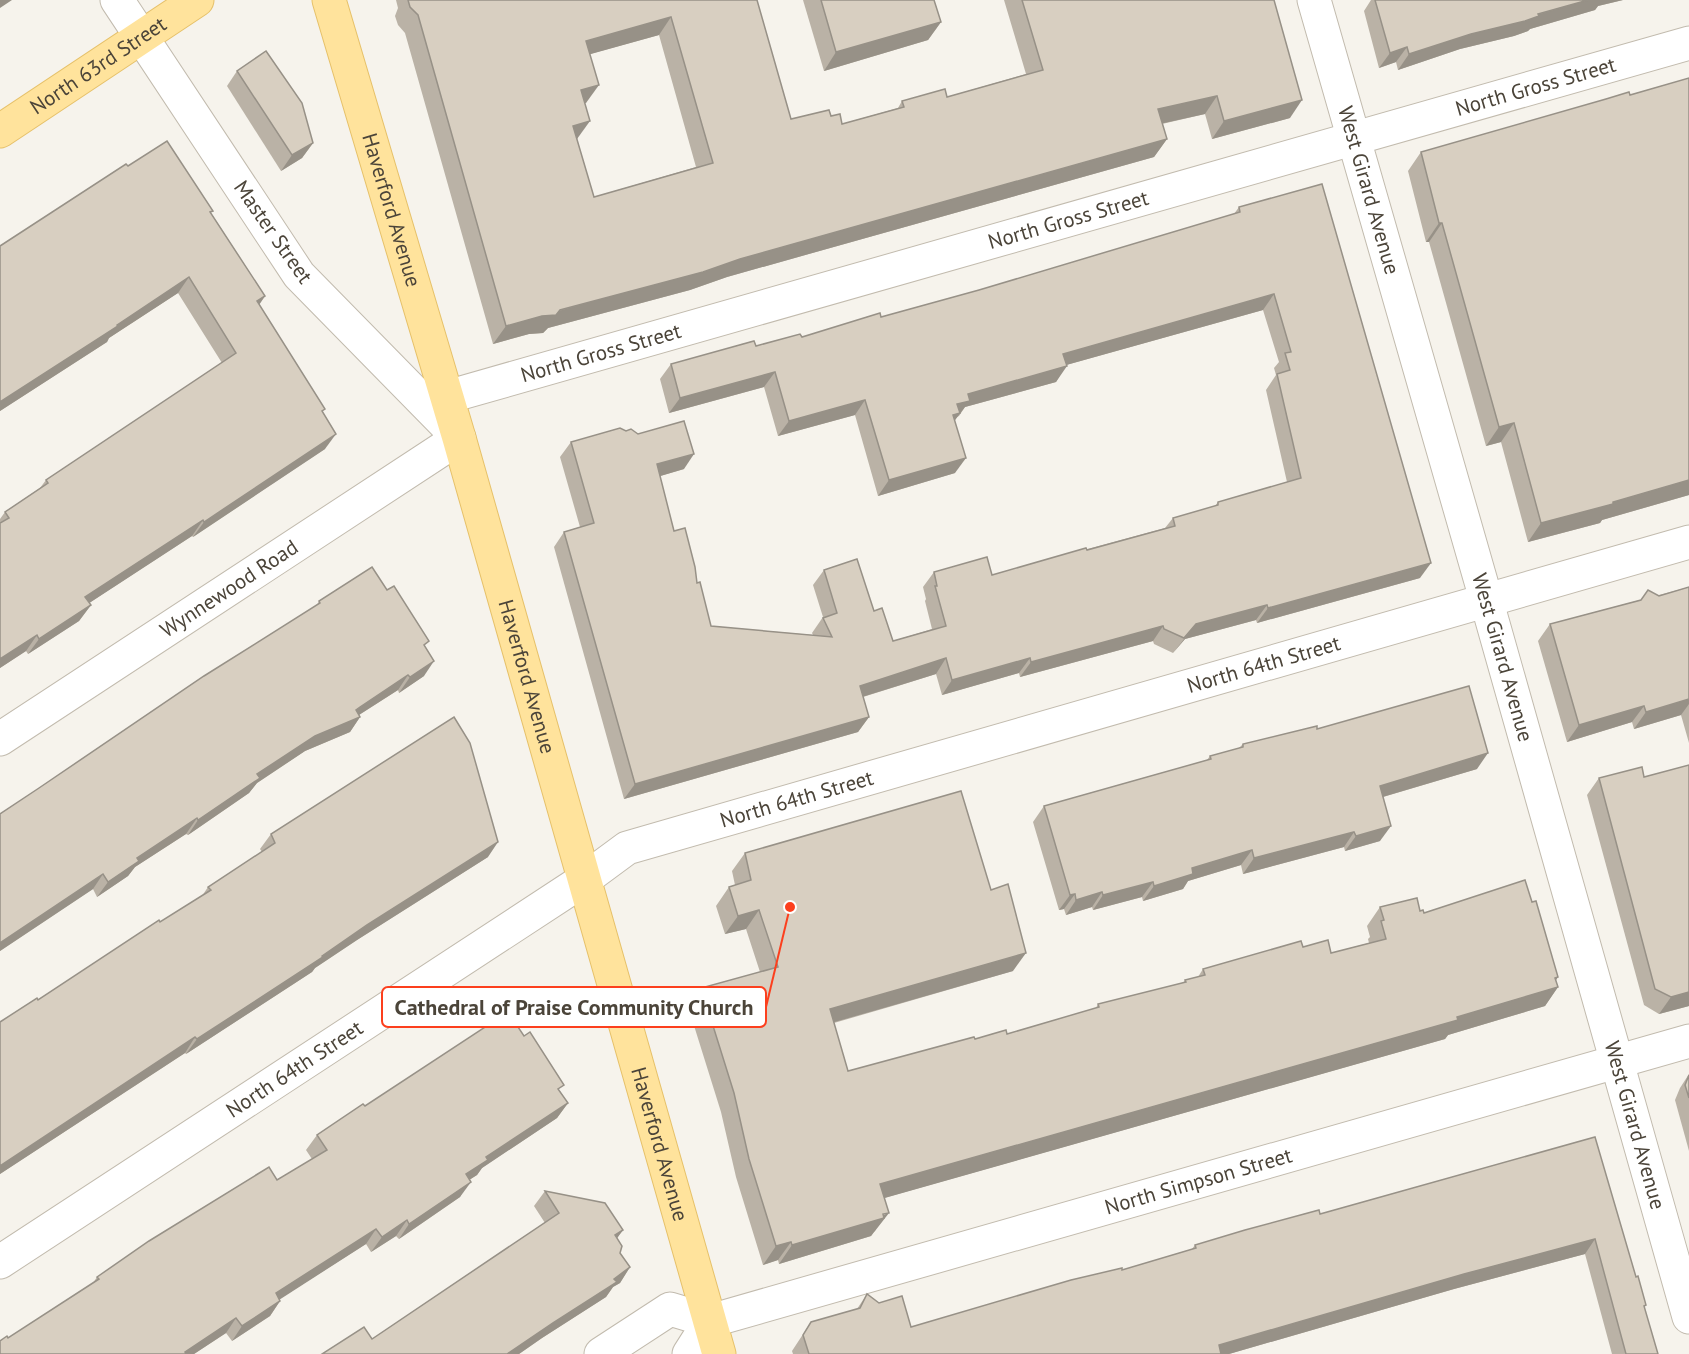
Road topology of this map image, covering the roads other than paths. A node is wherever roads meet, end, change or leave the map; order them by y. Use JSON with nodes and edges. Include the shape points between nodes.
{"nodes":[{"id":1,"x":117,"y":0,"type":"edge"},
{"id":2,"x":197,"y":0,"type":"edge"},
{"id":3,"x":329,"y":0,"type":"edge"},
{"id":4,"x":1314,"y":0,"type":"edge"},
{"id":5,"x":141,"y":39,"type":"junction"},
{"id":6,"x":1689,"y":43,"type":"edge"},
{"id":7,"x":0,"y":131,"type":"edge"},
{"id":8,"x":1355,"y":138,"type":"junction"},
{"id":9,"x":447,"y":397,"type":"junction"},
{"id":10,"x":459,"y":438,"type":"junction"},
{"id":11,"x":1689,"y":542,"type":"edge"},
{"id":12,"x":1486,"y":599,"type":"junction"},
{"id":13,"x":0,"y":738,"type":"edge"},
{"id":14,"x":585,"y":879,"type":"junction"},
{"id":15,"x":1689,"y":1041,"type":"edge"},
{"id":16,"x":1618,"y":1062,"type":"junction"},
{"id":17,"x":0,"y":1262,"type":"edge"},
{"id":18,"x":1689,"y":1317,"type":"edge"},
{"id":19,"x":710,"y":1321,"type":"junction"},
{"id":20,"x":601,"y":1354,"type":"edge"},
{"id":21,"x":689,"y":1354,"type":"edge"},
{"id":22,"x":719,"y":1354,"type":"edge"}],
"edges":[{"from":1,"to":5,"type":"street","name":"Master Street"},
{"from":2,"to":5,"type":"main road","name":"North 63rd Street"},
{"from":3,"to":9,"type":"main road","name":"Haverford Avenue"},
{"from":4,"to":8,"type":"street","name":"West Girard Avenue"},
{"from":5,"to":7,"type":"main road","name":"North 63rd Street"},
{"from":5,"to":10,"type":"street","name":"Master Street","via":[[299,274]]},
{"from":6,"to":8,"type":"street","name":"North Gross Street"},
{"from":8,"to":9,"type":"street","name":"North Gross Street"},
{"from":8,"to":12,"type":"street","name":"West Girard Avenue"},
{"from":9,"to":10,"type":"main road","name":"Haverford Avenue"},
{"from":10,"to":13,"type":"street","name":"Wynnewood Road"},
{"from":10,"to":14,"type":"main road","name":"Haverford Avenue"},
{"from":11,"to":12,"type":"street","name":"North 64th Street"},
{"from":12,"to":14,"type":"street","name":"North 64th Street","via":[[627,848]]},
{"from":12,"to":16,"type":"street","name":"West Girard Avenue"},
{"from":14,"to":17,"type":"street","name":"North 64th Street"},
{"from":14,"to":19,"type":"main road","name":"Haverford Avenue"},
{"from":15,"to":16,"type":"street","name":"North Simpson Street"},
{"from":16,"to":18,"type":"street","name":"West Girard Avenue"},
{"from":16,"to":19,"type":"street","name":"North Simpson Street"},
{"from":19,"to":20,"type":"street","via":[[670,1309]]},
{"from":19,"to":21,"type":"street"},
{"from":19,"to":22,"type":"main road","name":"Haverford Avenue"}]}
